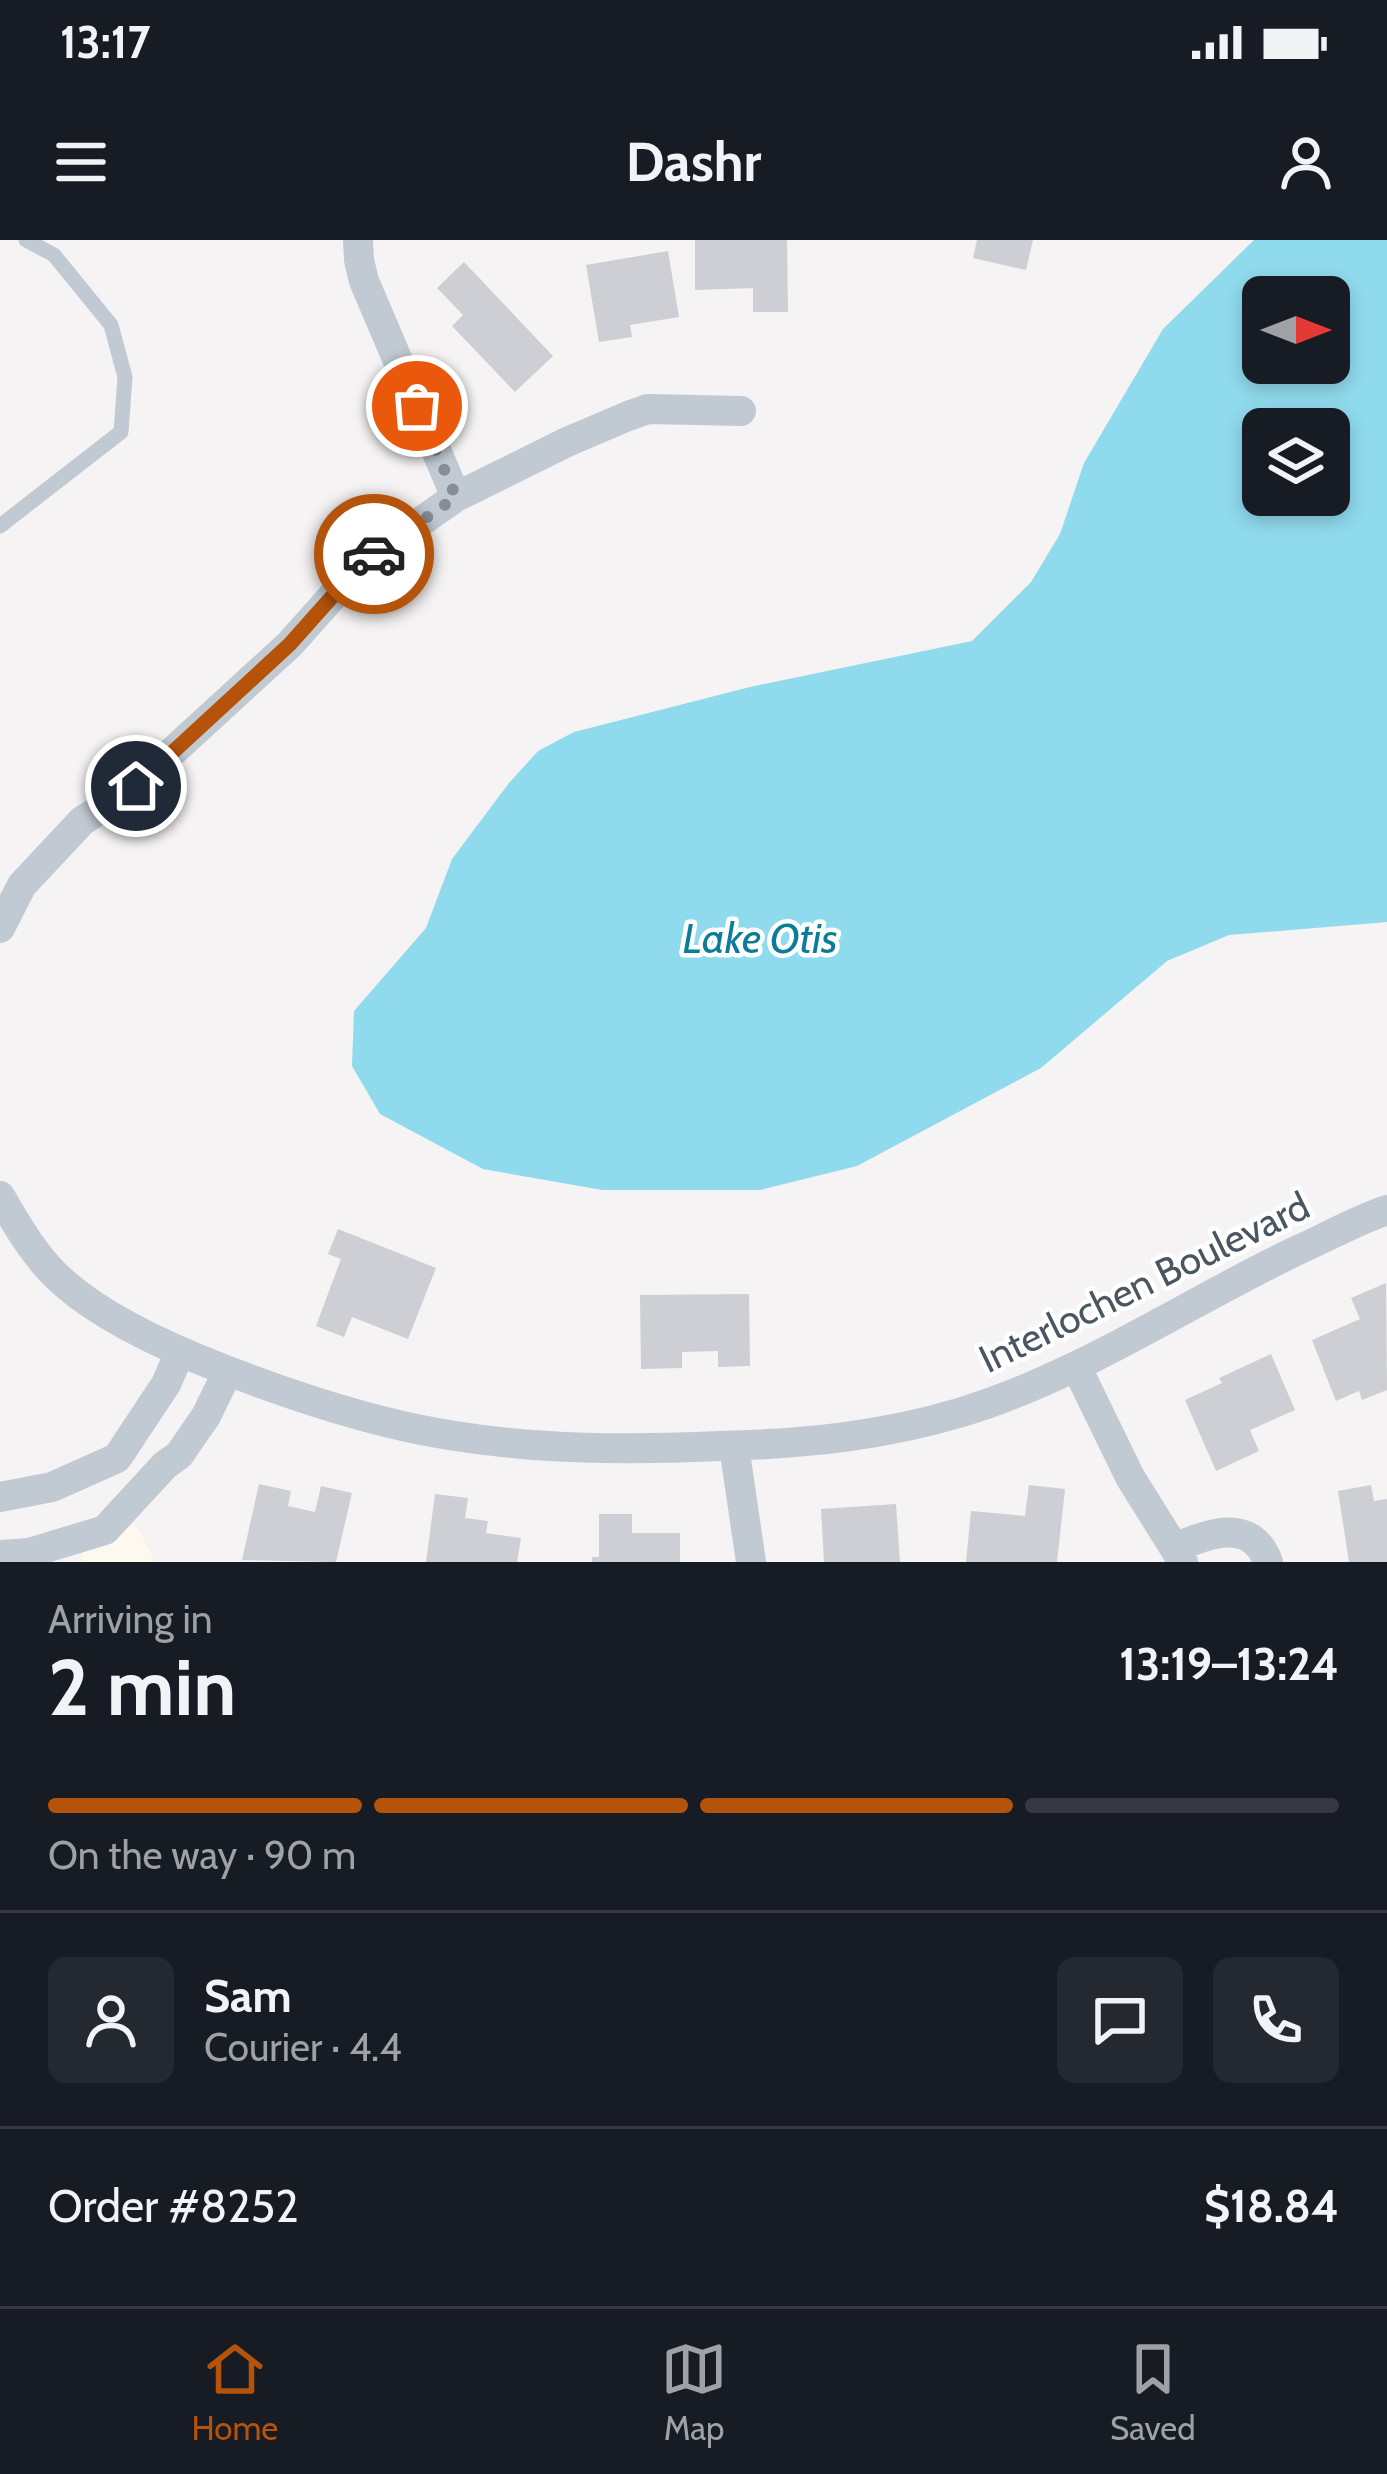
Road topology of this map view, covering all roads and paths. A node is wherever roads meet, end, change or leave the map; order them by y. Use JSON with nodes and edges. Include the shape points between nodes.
{"nodes":[{"id":1,"x":26,"y":240,"type":"edge"},
{"id":2,"x":354,"y":247,"type":"edge"},
{"id":3,"x":741,"y":411,"type":"dead end"},
{"id":4,"x":456,"y":497,"type":"junction"},
{"id":5,"x":0,"y":526,"type":"edge"},
{"id":6,"x":0,"y":928,"type":"edge"},
{"id":7,"x":0,"y":1196,"type":"edge"},
{"id":8,"x":1387,"y":1210,"type":"edge"},
{"id":9,"x":180,"y":1352,"type":"junction"},
{"id":10,"x":1076,"y":1366,"type":"junction"},
{"id":11,"x":228,"y":1371,"type":"junction"},
{"id":12,"x":734,"y":1446,"type":"junction"},
{"id":13,"x":52,"y":1487,"type":"junction"},
{"id":14,"x":0,"y":1497,"type":"edge"},
{"id":15,"x":66,"y":1552,"type":"edge"},
{"id":16,"x":1179,"y":1555,"type":"edge"},
{"id":17,"x":0,"y":1556,"type":"edge"},
{"id":18,"x":752,"y":1562,"type":"edge"},
{"id":19,"x":1268,"y":1562,"type":"edge"}],
"edges":[{"from":1,"to":5,"type":"lane","via":[[54,254],[111,325],[125,377],[121,432]]},
{"from":2,"to":4,"type":"street"},
{"from":3,"to":4,"type":"street","via":[[648,409]]},
{"from":4,"to":6,"type":"street","via":[[363,562],[290,644],[136,786],[82,821],[22,885]]},
{"from":7,"to":9,"type":"street","name":"Interlochen Boulevard","via":[[64,1283]]},
{"from":8,"to":10,"type":"street","name":"Interlochen Boulevard"},
{"from":9,"to":11,"type":"street","name":"Interlochen Boulevard"},
{"from":9,"to":13,"type":"street","via":[[117,1458]]},
{"from":10,"to":12,"type":"street","name":"Interlochen Boulevard","via":[[927,1423]]},
{"from":10,"to":16,"type":"street"},
{"from":11,"to":12,"type":"street","name":"Interlochen Boulevard","via":[[301,1399],[448,1435],[564,1447]]},
{"from":11,"to":15,"type":"street","via":[[179,1455],[105,1530]]},
{"from":12,"to":18,"type":"street"},
{"from":13,"to":14,"type":"street"},
{"from":13,"to":15,"type":"street"},
{"from":15,"to":17,"type":"street"},
{"from":16,"to":19,"type":"street","via":[[1204,1535],[1244,1534]]}]}
